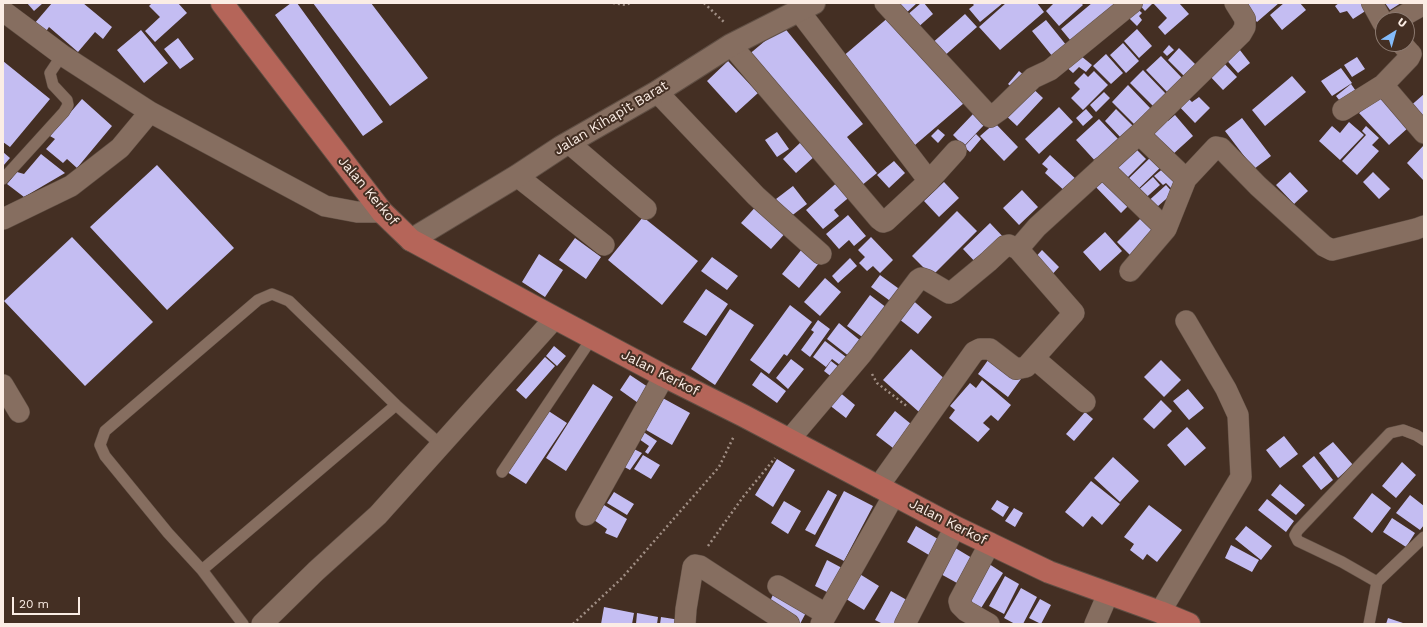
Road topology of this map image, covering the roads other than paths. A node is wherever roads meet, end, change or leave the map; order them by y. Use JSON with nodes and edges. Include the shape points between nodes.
{"nodes":[{"id":1,"x":222,"y":3,"type":"edge"},
{"id":2,"x":884,"y":3,"type":"edge"},
{"id":3,"x":1235,"y":3,"type":"edge"},
{"id":4,"x":1372,"y":3,"type":"edge"},
{"id":5,"x":1128,"y":4,"type":"edge"},
{"id":6,"x":1424,"y":4,"type":"edge"},
{"id":7,"x":809,"y":5,"type":"edge"},
{"id":8,"x":3,"y":11,"type":"edge"},
{"id":9,"x":1377,"y":12,"type":"edge"},
{"id":10,"x":1410,"y":12,"type":"edge"},
{"id":11,"x":731,"y":45,"type":"junction"},
{"id":12,"x":1409,"y":52,"type":"edge"},
{"id":13,"x":62,"y":55,"type":"junction"},
{"id":14,"x":1383,"y":85,"type":"junction"},
{"id":15,"x":657,"y":92,"type":"junction"},
{"id":16,"x":1343,"y":110,"type":"dead end"},
{"id":17,"x":150,"y":112,"type":"junction"},
{"id":18,"x":1424,"y":132,"type":"edge"},
{"id":19,"x":1139,"y":134,"type":"junction"},
{"id":20,"x":569,"y":143,"type":"junction"},
{"id":21,"x":956,"y":151,"type":"dead end"},
{"id":22,"x":1102,"y":167,"type":"junction"},
{"id":23,"x":517,"y":176,"type":"junction"},
{"id":24,"x":3,"y":178,"type":"edge"},
{"id":25,"x":1186,"y":178,"type":"junction"},
{"id":26,"x":929,"y":181,"type":"junction"},
{"id":27,"x":646,"y":210,"type":"dead end"},
{"id":28,"x":382,"y":212,"type":"junction"},
{"id":29,"x":3,"y":220,"type":"edge"},
{"id":30,"x":1166,"y":229,"type":"junction"},
{"id":31,"x":1421,"y":230,"type":"edge"},
{"id":32,"x":411,"y":240,"type":"junction"},
{"id":33,"x":604,"y":245,"type":"dead end"},
{"id":34,"x":1018,"y":249,"type":"junction"},
{"id":35,"x":822,"y":254,"type":"dead end"},
{"id":36,"x":1130,"y":271,"type":"dead end"},
{"id":37,"x":555,"y":318,"type":"junction"},
{"id":38,"x":1186,"y":320,"type":"dead end"},
{"id":39,"x":592,"y":338,"type":"junction"},
{"id":40,"x":1035,"y":359,"type":"junction"},
{"id":41,"x":664,"y":376,"type":"junction"},
{"id":42,"x":3,"y":385,"type":"edge"},
{"id":43,"x":1084,"y":402,"type":"dead end"},
{"id":44,"x":396,"y":405,"type":"junction"},
{"id":45,"x":19,"y":412,"type":"dead end"},
{"id":46,"x":789,"y":440,"type":"junction"},
{"id":47,"x":1424,"y":440,"type":"edge"},
{"id":48,"x":441,"y":445,"type":"junction"},
{"id":49,"x":502,"y":472,"type":"dead end"},
{"id":50,"x":886,"y":491,"type":"junction"},
{"id":51,"x":586,"y":515,"type":"dead end"},
{"id":52,"x":956,"y":527,"type":"junction"},
{"id":53,"x":1424,"y":537,"type":"edge"},
{"id":54,"x":990,"y":544,"type":"junction"},
{"id":55,"x":202,"y":570,"type":"junction"},
{"id":56,"x":1378,"y":582,"type":"junction"},
{"id":57,"x":778,"y":586,"type":"dead end"},
{"id":58,"x":1108,"y":594,"type":"junction"},
{"id":59,"x":1160,"y":612,"type":"junction"},
{"id":60,"x":823,"y":619,"type":"edge"},
{"id":61,"x":243,"y":624,"type":"edge"},
{"id":62,"x":262,"y":624,"type":"edge"},
{"id":63,"x":685,"y":624,"type":"edge"},
{"id":64,"x":789,"y":624,"type":"edge"},
{"id":65,"x":905,"y":624,"type":"edge"},
{"id":66,"x":989,"y":624,"type":"edge"},
{"id":67,"x":1095,"y":624,"type":"edge"},
{"id":68,"x":1189,"y":624,"type":"edge"},
{"id":69,"x":1369,"y":624,"type":"edge"}],
"edges":[{"from":1,"to":28,"type":"main road","name":"Jalan Kerkof"},
{"from":2,"to":5,"type":"street","via":[[990,117],[1033,78],[1050,70]]},
{"from":3,"to":19,"type":"street","via":[[1244,19],[1245,27],[1241,34]]},
{"from":4,"to":9,"type":"street"},
{"from":6,"to":10,"type":"street"},
{"from":7,"to":11,"type":"street","name":"Jalan Kihapit Barat"},
{"from":7,"to":26,"type":"street"},
{"from":8,"to":13,"type":"street"},
{"from":11,"to":15,"type":"street","name":"Jalan Kihapit Barat"},
{"from":11,"to":26,"type":"street","via":[[883,222]]},
{"from":12,"to":14,"type":"street","via":[[1409,58]]},
{"from":13,"to":17,"type":"street"},
{"from":13,"to":24,"type":"lane","via":[[50,74],[53,85],[67,100],[68,105]]},
{"from":14,"to":16,"type":"street"},
{"from":14,"to":18,"type":"street"},
{"from":15,"to":20,"type":"street","name":"Jalan Kihapit Barat"},
{"from":15,"to":35,"type":"street","via":[[756,196]]},
{"from":17,"to":28,"type":"street","via":[[325,206],[357,212]]},
{"from":17,"to":29,"type":"street","via":[[120,148],[71,186]]},
{"from":19,"to":22,"type":"street"},
{"from":19,"to":25,"type":"street"},
{"from":20,"to":23,"type":"street","name":"Jalan Kihapit Barat"},
{"from":20,"to":27,"type":"street"},
{"from":21,"to":26,"type":"street"},
{"from":22,"to":30,"type":"street"},
{"from":22,"to":34,"type":"street","via":[[1037,227]]},
{"from":23,"to":32,"type":"street","name":"Jalan Kihapit Barat"},
{"from":23,"to":33,"type":"street"},
{"from":25,"to":30,"type":"street"},
{"from":25,"to":31,"type":"street","via":[[1216,147],[1221,148],[1258,186],[1324,246],[1332,250]]},
{"from":28,"to":32,"type":"main road","name":"Jalan Kerkof"},
{"from":30,"to":36,"type":"street"},
{"from":32,"to":37,"type":"main road","name":"Jalan Kerkof"},
{"from":34,"to":40,"type":"street","via":[[1074,313]]},
{"from":34,"to":46,"type":"street","via":[[1005,246],[949,293],[927,280],[918,280],[861,355]]},
{"from":37,"to":39,"type":"main road","name":"Jalan Kerkof"},
{"from":37,"to":48,"type":"street"},
{"from":38,"to":59,"type":"street","via":[[1238,415],[1241,477]]},
{"from":39,"to":41,"type":"main road","name":"Jalan Kerkof"},
{"from":39,"to":49,"type":"lane"},
{"from":40,"to":43,"type":"street"},
{"from":40,"to":50,"type":"street","via":[[1026,367],[1016,369],[990,349],[980,348],[974,352],[926,421]]},
{"from":41,"to":46,"type":"main road","name":"Jalan Kerkof"},
{"from":41,"to":51,"type":"street"},
{"from":42,"to":45,"type":"street"},
{"from":44,"to":48,"type":"lane"},
{"from":44,"to":55,"type":"lane"},
{"from":44,"to":55,"type":"lane","via":[[289,301],[272,294],[258,300],[105,431],[100,445],[105,456]]},
{"from":46,"to":50,"type":"main road","name":"Jalan Kerkof"},
{"from":47,"to":56,"type":"lane","via":[[1403,430],[1390,434],[1296,535],[1298,541]]},
{"from":48,"to":62,"type":"street","via":[[378,515]]},
{"from":50,"to":52,"type":"main road","name":"Jalan Kerkof"},
{"from":50,"to":60,"type":"street"},
{"from":52,"to":54,"type":"main road","name":"Jalan Kerkof"},
{"from":52,"to":65,"type":"street"},
{"from":53,"to":56,"type":"lane"},
{"from":54,"to":58,"type":"main road","name":"Jalan Kerkof","via":[[1049,572]]},
{"from":54,"to":66,"type":"street","via":[[959,600],[966,611]]},
{"from":55,"to":61,"type":"lane"},
{"from":56,"to":69,"type":"lane"},
{"from":57,"to":60,"type":"street"},
{"from":58,"to":59,"type":"main road","name":"Jalan Kerkof"},
{"from":58,"to":67,"type":"street"},
{"from":59,"to":68,"type":"main road","name":"Jalan Kerkof"},
{"from":63,"to":64,"type":"street","via":[[691,574],[695,565]]}]}
